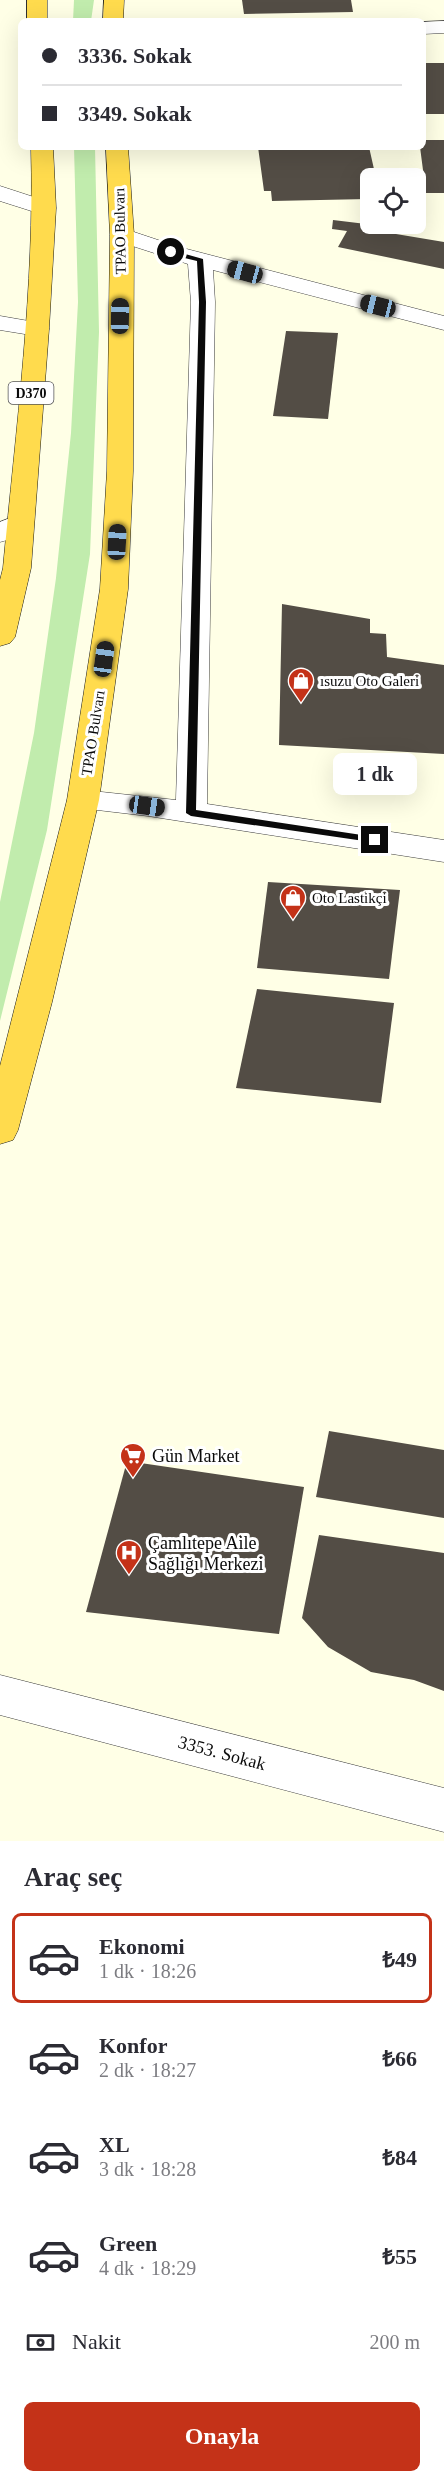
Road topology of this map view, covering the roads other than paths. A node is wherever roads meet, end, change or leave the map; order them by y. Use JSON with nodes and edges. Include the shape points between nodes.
{"nodes":[{"id":1,"x":37,"y":0,"type":"edge"},
{"id":2,"x":114,"y":0,"type":"edge"},
{"id":3,"x":37,"y":18,"type":"edge"},
{"id":4,"x":113,"y":18,"type":"edge"},
{"id":5,"x":444,"y":27,"type":"edge"},
{"id":6,"x":426,"y":28,"type":"edge"},
{"id":7,"x":42,"y":150,"type":"edge"},
{"id":8,"x":117,"y":150,"type":"edge"},
{"id":9,"x":0,"y":193,"type":"edge"},
{"id":10,"x":44,"y":208,"type":"junction"},
{"id":11,"x":122,"y":235,"type":"junction"},
{"id":12,"x":200,"y":260,"type":"junction"},
{"id":13,"x":0,"y":323,"type":"edge"},
{"id":14,"x":444,"y":323,"type":"edge"},
{"id":15,"x":37,"y":329,"type":"junction"},
{"id":16,"x":10,"y":528,"type":"edge"},
{"id":17,"x":0,"y":637,"type":"edge"},
{"id":18,"x":83,"y":800,"type":"junction"},
{"id":19,"x":191,"y":813,"type":"junction"},
{"id":20,"x":444,"y":851,"type":"edge"},
{"id":21,"x":0,"y":1130,"type":"edge"},
{"id":22,"x":0,"y":1695,"type":"edge"},
{"id":23,"x":444,"y":1810,"type":"edge"}],
"edges":[{"from":1,"to":3,"type":"highway"},
{"from":2,"to":4,"type":"highway"},
{"from":5,"to":6,"type":"street"},
{"from":7,"to":10,"type":"highway","number":"D370"},
{"from":8,"to":11,"type":"highway","name":"TPAO Bulvarı"},
{"from":9,"to":10,"type":"street"},
{"from":10,"to":15,"type":"highway","number":"D370"},
{"from":11,"to":12,"type":"street"},
{"from":11,"to":18,"type":"highway","name":"TPAO Bulvarı","via":[[120,471],[114,589]]},
{"from":12,"to":14,"type":"street"},
{"from":12,"to":19,"type":"street","via":[[203,302]]},
{"from":13,"to":15,"type":"street"},
{"from":15,"to":16,"type":"highway","number":"D370"},
{"from":16,"to":17,"type":"highway","number":"D370","via":[[17,568]]},
{"from":18,"to":19,"type":"street"},
{"from":18,"to":21,"type":"highway","name":"TPAO Bulvarı"},
{"from":19,"to":20,"type":"street"},
{"from":22,"to":23,"type":"street","name":"3353. Sokak"}]}
